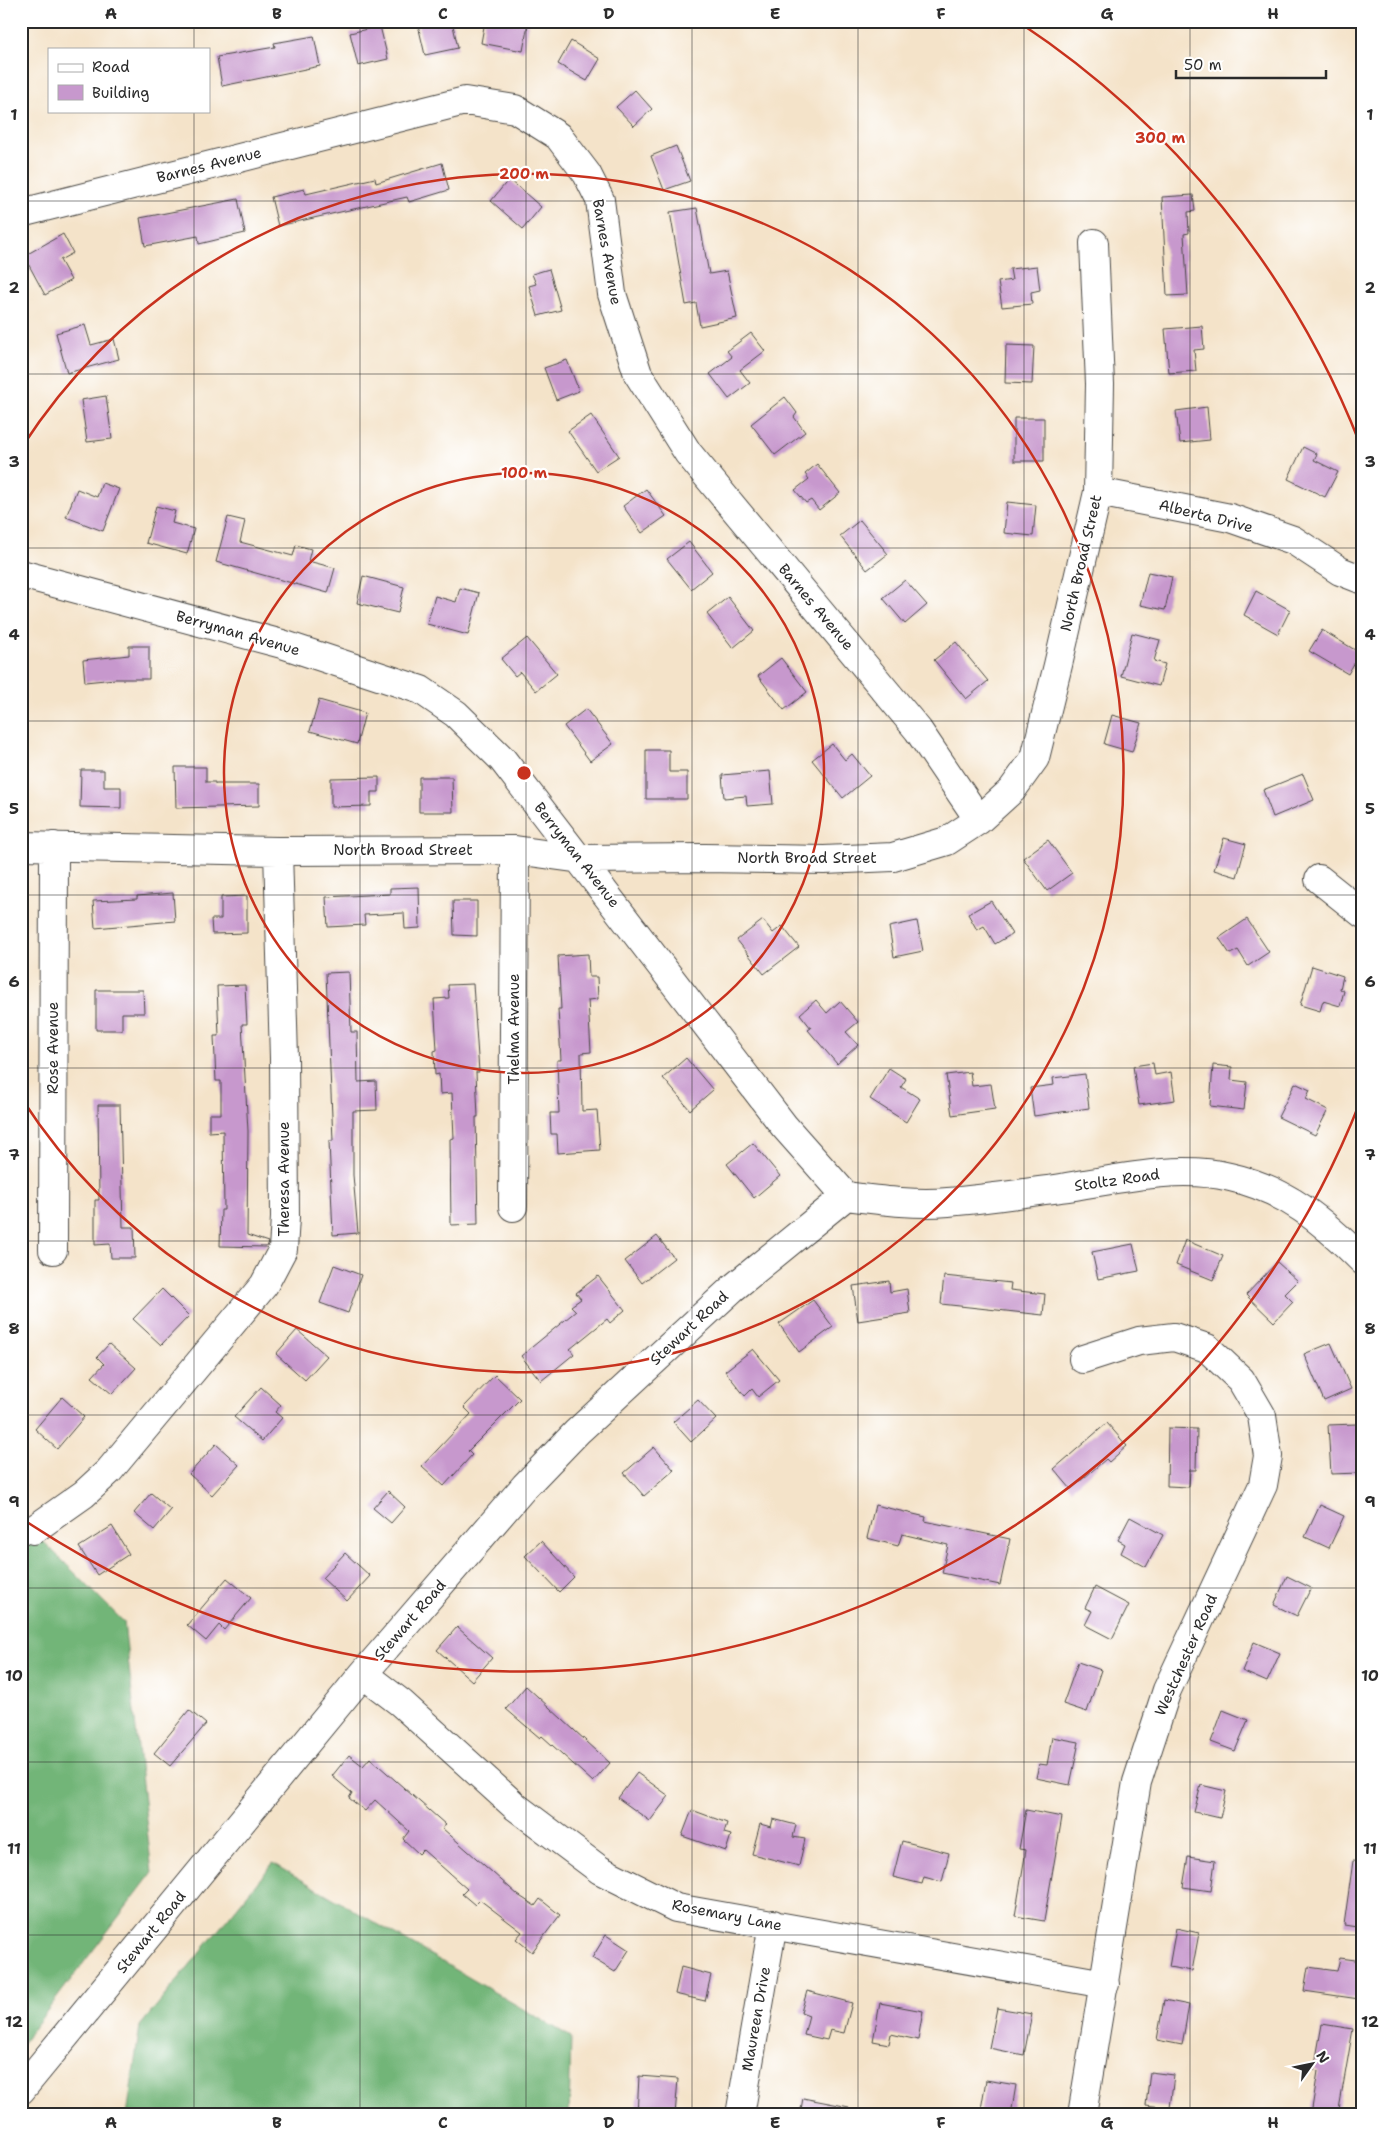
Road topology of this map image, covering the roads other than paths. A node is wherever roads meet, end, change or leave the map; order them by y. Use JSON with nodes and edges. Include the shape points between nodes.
{"nodes":[{"id":1,"x":21,"y":213,"type":"edge"},
{"id":2,"x":1094,"y":243,"type":"dead end"},
{"id":3,"x":1098,"y":492,"type":"junction"},
{"id":4,"x":21,"y":574,"type":"edge"},
{"id":5,"x":1363,"y":580,"type":"edge"},
{"id":6,"x":979,"y":820,"type":"junction"},
{"id":7,"x":21,"y":846,"type":"edge"},
{"id":8,"x":54,"y":846,"type":"junction"},
{"id":9,"x":514,"y":850,"type":"junction"},
{"id":10,"x":278,"y":851,"type":"junction"},
{"id":11,"x":581,"y":859,"type":"junction"},
{"id":12,"x":1319,"y":878,"type":"dead end"},
{"id":13,"x":1363,"y":914,"type":"edge"},
{"id":14,"x":846,"y":1196,"type":"junction"},
{"id":15,"x":514,"y":1207,"type":"dead end"},
{"id":16,"x":53,"y":1250,"type":"dead end"},
{"id":17,"x":1363,"y":1260,"type":"edge"},
{"id":18,"x":1083,"y":1359,"type":"dead end"},
{"id":19,"x":34,"y":1530,"type":"dead end"},
{"id":20,"x":363,"y":1674,"type":"junction"},
{"id":21,"x":772,"y":1924,"type":"junction"},
{"id":22,"x":1105,"y":1984,"type":"junction"},
{"id":23,"x":21,"y":2090,"type":"edge"},
{"id":24,"x":740,"y":2115,"type":"edge"},
{"id":25,"x":1082,"y":2115,"type":"edge"}],
"edges":[{"from":1,"to":6,"type":"street","name":"Barnes Avenue","via":[[466,101],[515,109],[558,136],[587,174],[600,200],[612,294],[638,374],[688,453],[918,730]]},
{"from":2,"to":3,"type":"street","name":"North Broad Street","via":[[1100,384]]},
{"from":3,"to":5,"type":"street","name":"Alberta Drive","via":[[1230,518],[1293,540],[1340,571]]},
{"from":3,"to":6,"type":"street","name":"North Broad Street","via":[[1035,758],[1012,790]]},
{"from":4,"to":11,"type":"street","name":"Berryman Avenue","via":[[282,644],[420,690],[456,714],[502,759]]},
{"from":6,"to":11,"type":"street","name":"North Broad Street","via":[[947,841],[893,857],[824,860]]},
{"from":7,"to":8,"type":"street","name":"North Broad Street"},
{"from":8,"to":10,"type":"street","name":"North Broad Street"},
{"from":8,"to":16,"type":"street","name":"Rose Avenue"},
{"from":9,"to":10,"type":"street","name":"North Broad Street"},
{"from":9,"to":11,"type":"street","name":"North Broad Street"},
{"from":9,"to":15,"type":"street","name":"Thelma Avenue"},
{"from":10,"to":19,"type":"street","name":"Theresa Avenue","via":[[284,1058],[283,1249],[264,1285],[109,1471],[84,1494]]},
{"from":11,"to":14,"type":"street","name":"Berryman Avenue","via":[[784,1126]]},
{"from":12,"to":13,"type":"street"},
{"from":14,"to":17,"type":"street","name":"Stoltz Road","via":[[947,1202],[1152,1174],[1192,1172],[1231,1177],[1285,1196],[1326,1224]]},
{"from":14,"to":20,"type":"street","name":"Stewart Road","via":[[732,1288],[577,1432],[525,1486]]},
{"from":18,"to":22,"type":"street","name":"Westchester Road","via":[[1139,1341],[1174,1337],[1206,1348],[1241,1380],[1262,1416],[1268,1456],[1263,1485],[1167,1690],[1137,1782]]},
{"from":20,"to":21,"type":"street","name":"Rosemary Lane","via":[[401,1703],[516,1807],[600,1870],[676,1908]]},
{"from":20,"to":23,"type":"street","name":"Stewart Road"},
{"from":21,"to":22,"type":"street","name":"Rosemary Lane"},
{"from":21,"to":24,"type":"street","name":"Maureen Drive"},
{"from":22,"to":25,"type":"street","name":"Westchester Road"}]}
